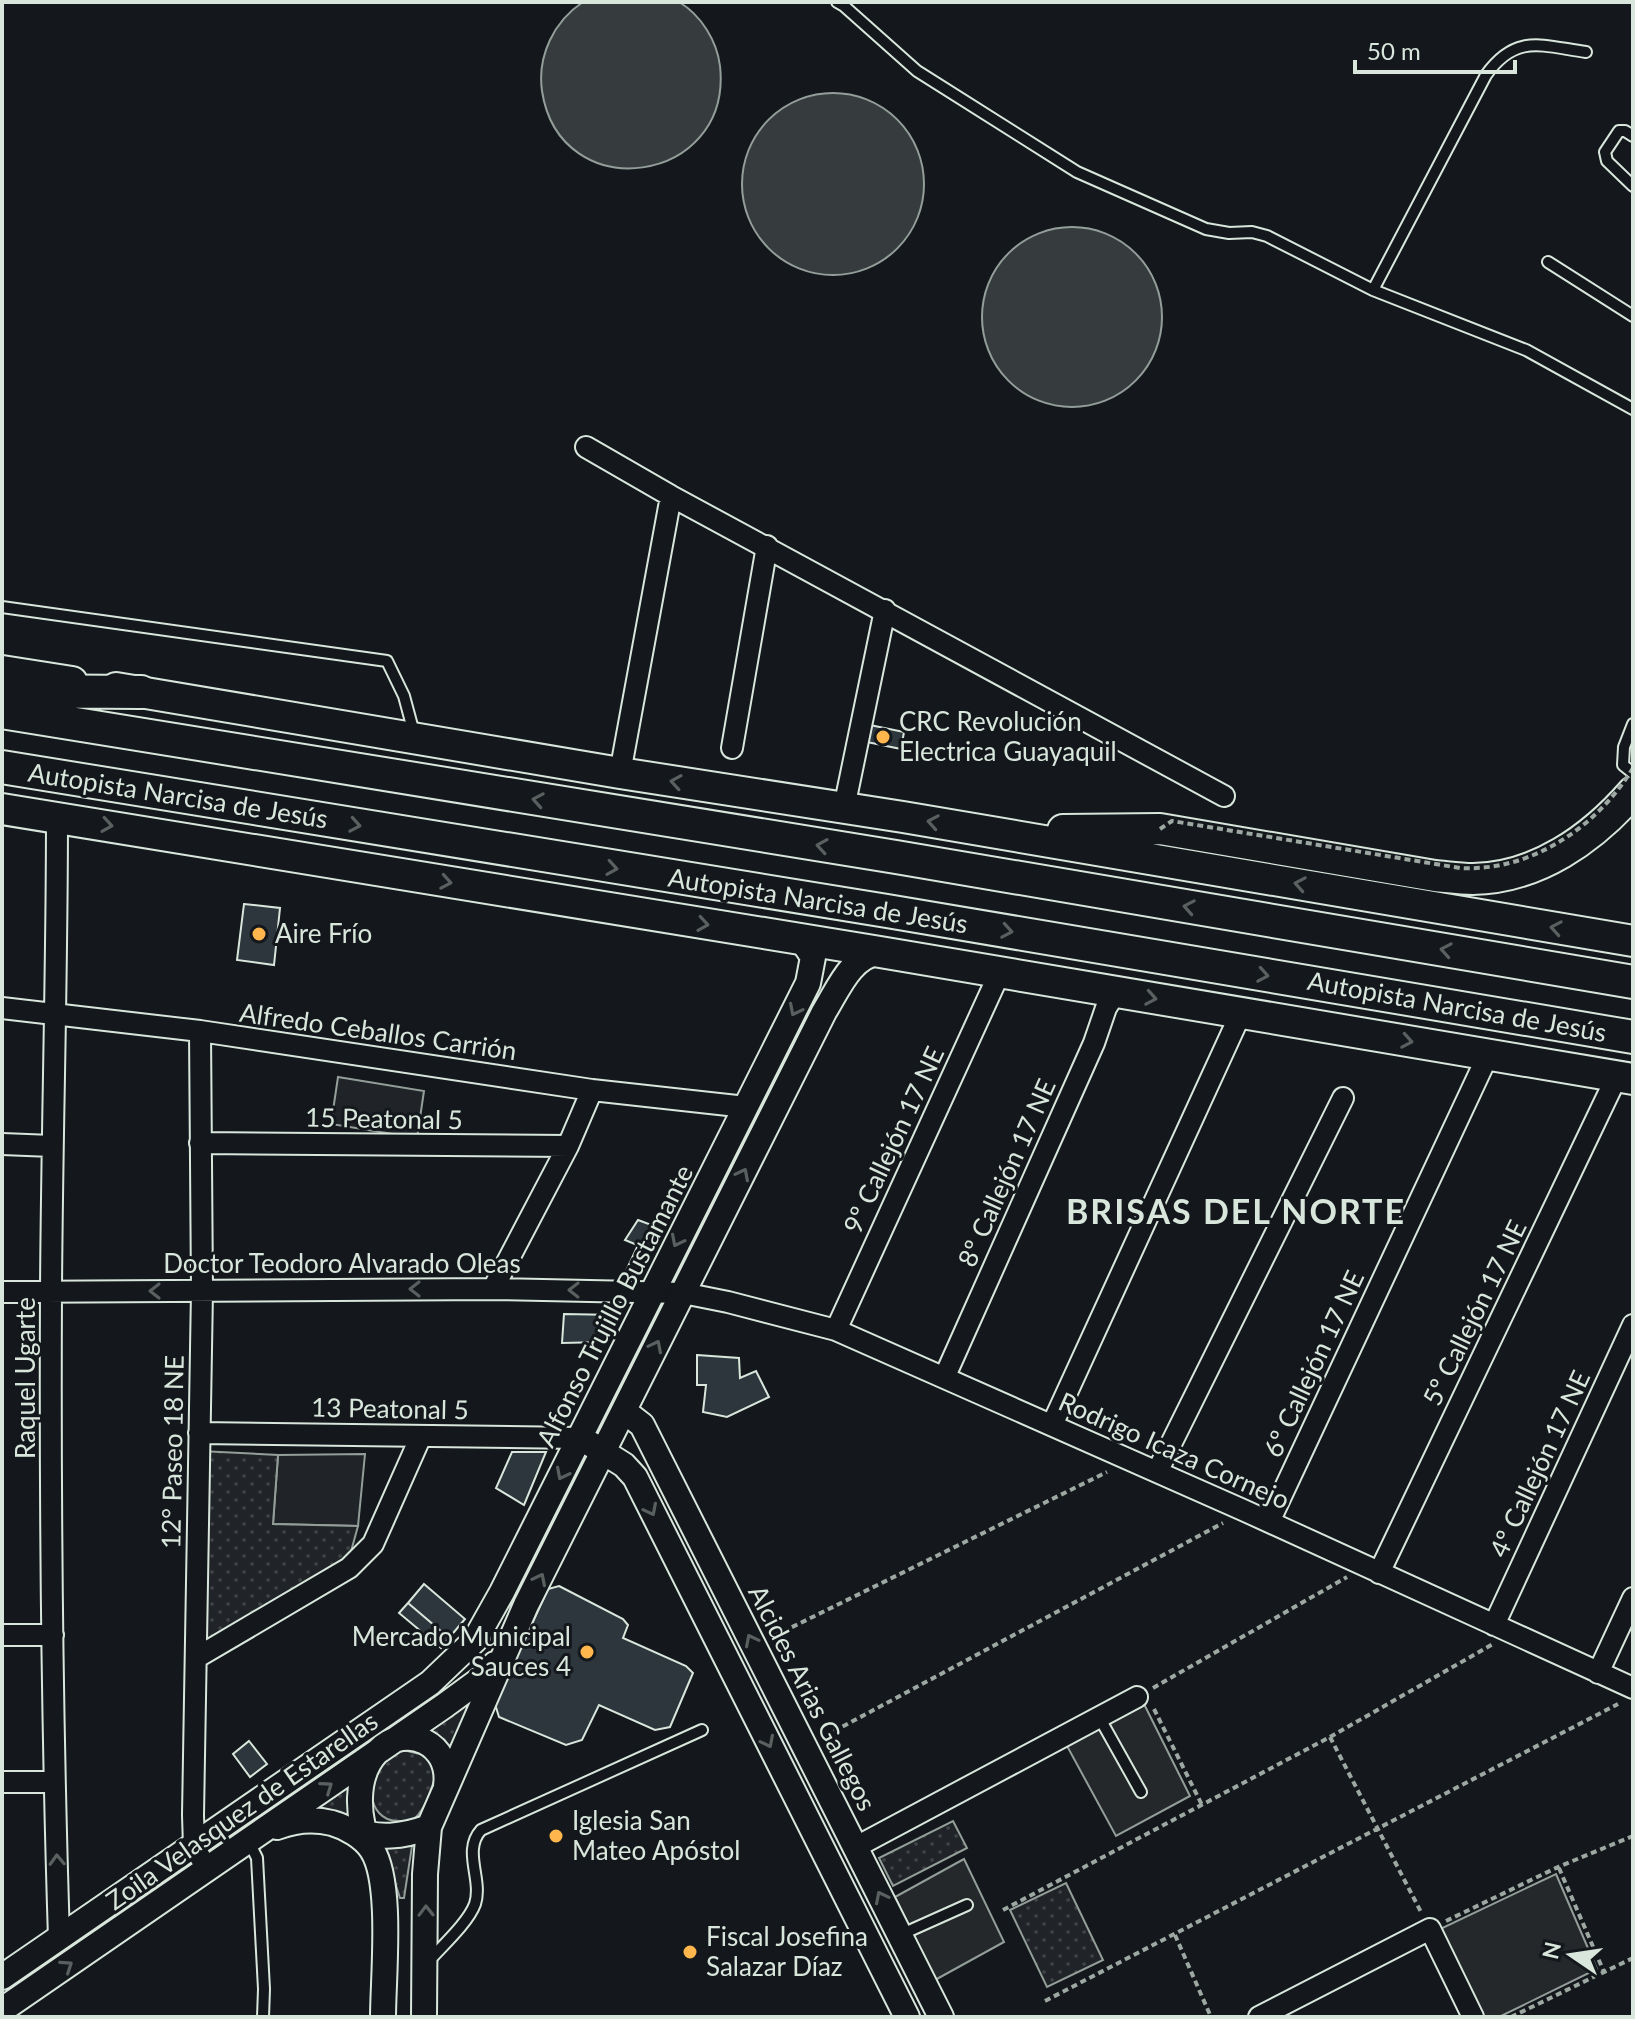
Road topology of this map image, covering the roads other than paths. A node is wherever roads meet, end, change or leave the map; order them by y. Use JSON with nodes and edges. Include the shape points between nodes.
{"nodes":[{"id":1,"x":837,"y":2,"type":"edge"},
{"id":2,"x":1586,"y":52,"type":"dead end"},
{"id":3,"x":1633,"y":136,"type":"edge"},
{"id":4,"x":1633,"y":186,"type":"edge"},
{"id":5,"x":1548,"y":262,"type":"dead end"},
{"id":6,"x":1373,"y":290,"type":"junction"},
{"id":7,"x":1633,"y":316,"type":"edge"},
{"id":8,"x":1633,"y":409,"type":"edge"},
{"id":9,"x":586,"y":447,"type":"dead end"},
{"id":10,"x":671,"y":496,"type":"junction"},
{"id":11,"x":767,"y":546,"type":"junction"},
{"id":12,"x":2,"y":607,"type":"edge"},
{"id":13,"x":885,"y":610,"type":"junction"},
{"id":14,"x":2,"y":671,"type":"edge"},
{"id":15,"x":2,"y":691,"type":"edge"},
{"id":16,"x":141,"y":692,"type":"junction"},
{"id":17,"x":2,"y":712,"type":"edge"},
{"id":18,"x":1633,"y":724,"type":"edge"},
{"id":19,"x":415,"y":738,"type":"junction"},
{"id":20,"x":732,"y":748,"type":"dead end"},
{"id":21,"x":2,"y":767,"type":"edge"},
{"id":22,"x":1633,"y":771,"type":"edge"},
{"id":23,"x":620,"y":773,"type":"junction"},
{"id":24,"x":2,"y":786,"type":"edge"},
{"id":25,"x":125,"y":786,"type":"junction"},
{"id":26,"x":1633,"y":792,"type":"edge"},
{"id":27,"x":1224,"y":796,"type":"dead end"},
{"id":28,"x":844,"y":808,"type":"junction"},
{"id":29,"x":2,"y":809,"type":"edge"},
{"id":30,"x":57,"y":817,"type":"junction"},
{"id":31,"x":983,"y":831,"type":"junction"},
{"id":32,"x":801,"y":939,"type":"junction"},
{"id":33,"x":1633,"y":941,"type":"edge"},
{"id":34,"x":880,"y":952,"type":"junction"},
{"id":35,"x":1000,"y":972,"type":"junction"},
{"id":36,"x":1633,"y":982,"type":"edge"},
{"id":37,"x":1116,"y":992,"type":"junction"},
{"id":38,"x":2,"y":1008,"type":"edge"},
{"id":39,"x":1241,"y":1013,"type":"junction"},
{"id":40,"x":57,"y":1016,"type":"junction"},
{"id":41,"x":200,"y":1031,"type":"junction"},
{"id":42,"x":1633,"y":1037,"type":"edge"},
{"id":43,"x":1488,"y":1055,"type":"junction"},
{"id":44,"x":1625,"y":1078,"type":"edge"},
{"id":45,"x":592,"y":1090,"type":"junction"},
{"id":46,"x":1343,"y":1098,"type":"dead end"},
{"id":47,"x":746,"y":1107,"type":"junction"},
{"id":48,"x":200,"y":1143,"type":"junction"},
{"id":49,"x":2,"y":1144,"type":"edge"},
{"id":50,"x":52,"y":1146,"type":"junction"},
{"id":51,"x":568,"y":1146,"type":"junction"},
{"id":52,"x":493,"y":1289,"type":"junction"},
{"id":53,"x":202,"y":1291,"type":"junction"},
{"id":54,"x":2,"y":1292,"type":"edge"},
{"id":55,"x":51,"y":1292,"type":"junction"},
{"id":56,"x":652,"y":1292,"type":"junction"},
{"id":57,"x":683,"y":1293,"type":"junction"},
{"id":58,"x":1633,"y":1325,"type":"edge"},
{"id":59,"x":836,"y":1330,"type":"junction"},
{"id":60,"x":945,"y":1376,"type":"junction"},
{"id":61,"x":624,"y":1411,"type":"junction"},
{"id":62,"x":1052,"y":1425,"type":"junction"},
{"id":63,"x":199,"y":1433,"type":"junction"},
{"id":64,"x":421,"y":1436,"type":"junction"},
{"id":65,"x":580,"y":1438,"type":"junction"},
{"id":66,"x":604,"y":1450,"type":"junction"},
{"id":67,"x":1157,"y":1472,"type":"junction"},
{"id":68,"x":1269,"y":1522,"type":"junction"},
{"id":69,"x":1372,"y":1570,"type":"junction"},
{"id":70,"x":1633,"y":1598,"type":"edge"},
{"id":71,"x":1503,"y":1629,"type":"junction"},
{"id":72,"x":2,"y":1635,"type":"edge"},
{"id":73,"x":53,"y":1635,"type":"junction"},
{"id":74,"x":505,"y":1649,"type":"junction"},
{"id":75,"x":196,"y":1658,"type":"junction"},
{"id":76,"x":1598,"y":1673,"type":"junction"},
{"id":77,"x":430,"y":1683,"type":"joint"},
{"id":78,"x":1633,"y":1688,"type":"edge"},
{"id":79,"x":1141,"y":1695,"type":"road end"},
{"id":80,"x":1099,"y":1717,"type":"junction"},
{"id":81,"x":702,"y":1730,"type":"dead end"},
{"id":82,"x":377,"y":1751,"type":"junction"},
{"id":83,"x":2,"y":1782,"type":"edge"},
{"id":84,"x":54,"y":1782,"type":"junction"},
{"id":85,"x":446,"y":1786,"type":"junction"},
{"id":86,"x":1141,"y":1792,"type":"dead end"},
{"id":87,"x":429,"y":1827,"type":"junction"},
{"id":88,"x":256,"y":1837,"type":"junction"},
{"id":89,"x":360,"y":1837,"type":"junction"},
{"id":90,"x":194,"y":1847,"type":"junction"},
{"id":91,"x":856,"y":1847,"type":"junction"},
{"id":92,"x":208,"y":1870,"type":"junction"},
{"id":93,"x":967,"y":1905,"type":"dead end"},
{"id":94,"x":900,"y":1935,"type":"junction"},
{"id":95,"x":59,"y":1938,"type":"junction"},
{"id":96,"x":426,"y":1965,"type":"junction"},
{"id":97,"x":2,"y":1977,"type":"edge"},
{"id":98,"x":2,"y":2010,"type":"edge"},
{"id":99,"x":263,"y":2017,"type":"edge"},
{"id":100,"x":383,"y":2017,"type":"edge"},
{"id":101,"x":424,"y":2017,"type":"edge"},
{"id":102,"x":907,"y":2017,"type":"edge"},
{"id":103,"x":941,"y":2017,"type":"edge"},
{"id":104,"x":1259,"y":2017,"type":"edge"},
{"id":105,"x":1473,"y":2017,"type":"edge"}],
"edges":[{"from":1,"to":6,"type":"lane","via":[[917,71],[1077,172],[1206,229],[1267,236]]},
{"from":2,"to":6,"type":"lane","via":[[1526,44],[1499,56]]},
{"from":3,"to":4,"type":"lane","via":[[1619,131],[1605,152],[1607,161]]},
{"from":5,"to":7,"type":"lane"},
{"from":6,"to":8,"type":"lane","via":[[1526,350]]},
{"from":9,"to":10,"type":"street"},
{"from":10,"to":11,"type":"street"},
{"from":10,"to":23,"type":"street"},
{"from":11,"to":13,"type":"street"},
{"from":11,"to":20,"type":"street"},
{"from":12,"to":19,"type":"lane","via":[[387,661],[404,696]]},
{"from":13,"to":27,"type":"street"},
{"from":13,"to":28,"type":"street"},
{"from":14,"to":16,"type":"main road"},
{"from":15,"to":16,"type":"highway"},
{"from":16,"to":19,"type":"main road"},
{"from":36,"to":17,"type":"highway","name":"Autopista Narcisa de Jesús","one_way":true},
{"from":18,"to":22,"type":"lane","via":[[1623,765]]},
{"from":19,"to":23,"type":"main road"},
{"from":21,"to":25,"type":"highway","name":"Autopista Narcisa de Jesús"},
{"from":28,"to":23,"type":"main road","one_way":true},
{"from":24,"to":25,"type":"highway"},
{"from":25,"to":42,"type":"highway","name":"Autopista Narcisa de Jesús","one_way":true},
{"from":26,"to":31,"type":"main road","via":[[1562,852],[1523,871],[1471,879],[1160,829]]},
{"from":31,"to":28,"type":"main road","one_way":true},
{"from":29,"to":30,"type":"main road","name":"Autopista Narcisa de Jesús"},
{"from":30,"to":32,"type":"main road","name":"Autopista Narcisa de Jesús","one_way":true},
{"from":30,"to":40,"type":"street","name":"Raquel Ugarte"},
{"from":33,"to":31,"type":"main road","one_way":true},
{"from":32,"to":34,"type":"main road","name":"Autopista Narcisa de Jesús"},
{"from":32,"to":47,"type":"street","name":"Alfonso Trujillo Bustamante","one_way":true,"via":[[813,957],[808,983]]},
{"from":34,"to":35,"type":"main road","name":"Autopista Narcisa de Jesús"},
{"from":57,"to":34,"type":"street","name":"Alfonso Trujillo Bustamante","one_way":true,"via":[[824,1012],[851,967]]},
{"from":35,"to":37,"type":"main road","name":"Autopista Narcisa de Jesús"},
{"from":35,"to":59,"type":"street","name":"9º Callejón 17 NE"},
{"from":37,"to":39,"type":"main road","name":"Autopista Narcisa de Jesús","one_way":true},
{"from":37,"to":60,"type":"street","name":"8º Callejón 17 NE"},
{"from":38,"to":40,"type":"street","name":"Alfredo Ceballos Carrión"},
{"from":39,"to":43,"type":"main road","name":"Autopista Narcisa de Jesús","one_way":true},
{"from":39,"to":62,"type":"street"},
{"from":40,"to":41,"type":"street","name":"Alfredo Ceballos Carrión"},
{"from":40,"to":50,"type":"street","name":"Raquel Ugarte"},
{"from":41,"to":45,"type":"street","name":"Alfredo Ceballos Carrión"},
{"from":41,"to":48,"type":"street","name":"12° Paseo 18 NE"},
{"from":43,"to":44,"type":"main road","name":"Autopista Narcisa de Jesús"},
{"from":43,"to":68,"type":"street","name":"6º Callejón 17 NE"},
{"from":44,"to":69,"type":"street","name":"5º Callejón 17 NE"},
{"from":45,"to":47,"type":"street","name":"Alfredo Ceballos Carrión"},
{"from":45,"to":51,"type":"street"},
{"from":46,"to":67,"type":"street"},
{"from":47,"to":56,"type":"street","name":"Alfonso Trujillo Bustamante","one_way":true},
{"from":48,"to":51,"type":"street","name":"15 Peatonal 5"},
{"from":48,"to":53,"type":"street","name":"12° Paseo 18 NE"},
{"from":49,"to":50,"type":"street"},
{"from":50,"to":55,"type":"street","name":"Raquel Ugarte"},
{"from":51,"to":52,"type":"street"},
{"from":52,"to":53,"type":"street","name":"Doctor Teodoro Alvarado Oleas","one_way":true},
{"from":56,"to":52,"type":"street","name":"Doctor Teodoro Alvarado Oleas","one_way":true},
{"from":53,"to":55,"type":"street","name":"Doctor Teodoro Alvarado Oleas","one_way":true},
{"from":53,"to":63,"type":"street","name":"12° Paseo 18 NE"},
{"from":54,"to":55,"type":"street","name":"Doctor Teodoro Alvarado Oleas"},
{"from":55,"to":73,"type":"street","name":"Raquel Ugarte"},
{"from":56,"to":57,"type":"street","name":"Doctor Teodoro Alvarado Oleas"},
{"from":56,"to":65,"type":"street","name":"Alfonso Trujillo Bustamante"},
{"from":57,"to":59,"type":"street","name":"Rodrigo Icaza Cornejo"},
{"from":61,"to":57,"type":"street","name":"Alfonso Trujillo Bustamante","one_way":true},
{"from":58,"to":71,"type":"street","name":"4º Callejón 17 NE"},
{"from":59,"to":60,"type":"street","name":"Rodrigo Icaza Cornejo"},
{"from":60,"to":62,"type":"street","name":"Rodrigo Icaza Cornejo"},
{"from":61,"to":66,"type":"street","name":"Alfonso Trujillo Bustamante"},
{"from":91,"to":61,"type":"street","name":"Alcides Arias Gallegos","one_way":true,"via":[[642,1425]]},
{"from":62,"to":67,"type":"street","name":"Rodrigo Icaza Cornejo"},
{"from":63,"to":64,"type":"street","name":"13 Peatonal 5"},
{"from":63,"to":75,"type":"street","name":"12° Paseo 18 NE"},
{"from":64,"to":65,"type":"street","name":"13 Peatonal 5"},
{"from":64,"to":75,"type":"street","via":[[373,1544],[361,1559]]},
{"from":65,"to":66,"type":"street"},
{"from":65,"to":77,"type":"street","name":"Alfonso Trujillo Bustamante","one_way":true,"via":[[487,1623]]},
{"from":74,"to":66,"type":"street","name":"Alfonso Trujillo Bustamante","one_way":true},
{"from":66,"to":102,"type":"street","one_way":true,"via":[[635,1477]]},
{"from":67,"to":68,"type":"street","name":"Rodrigo Icaza Cornejo"},
{"from":68,"to":69,"type":"street","name":"Rodrigo Icaza Cornejo"},
{"from":69,"to":71,"type":"street","name":"Rodrigo Icaza Cornejo"},
{"from":70,"to":76,"type":"street"},
{"from":71,"to":76,"type":"street","name":"Rodrigo Icaza Cornejo"},
{"from":72,"to":73,"type":"street"},
{"from":73,"to":84,"type":"street","name":"Raquel Ugarte"},
{"from":74,"to":82,"type":"street","name":"Zoila Velasquez de Estarellas","via":[[485,1676]]},
{"from":74,"to":85,"type":"street"},
{"from":75,"to":90,"type":"street","name":"12° Paseo 18 NE"},
{"from":76,"to":78,"type":"street","name":"Rodrigo Icaza Cornejo"},
{"from":77,"to":90,"type":"street","name":"Zoila Velasquez de Estarellas"},
{"from":79,"to":80,"type":"street"},
{"from":80,"to":86,"type":"lane"},
{"from":80,"to":91,"type":"street"},
{"from":81,"to":96,"type":"lane","via":[[481,1830],[472,1851],[474,1907]]},
{"from":82,"to":85,"type":"street","via":[[402,1739],[427,1742],[444,1761]]},
{"from":88,"to":82,"type":"street","name":"Zoila Velasquez de Estarellas","one_way":true},
{"from":82,"to":89,"type":"street","via":[[363,1782]]},
{"from":83,"to":84,"type":"street"},
{"from":95,"to":84,"type":"street","name":"Raquel Ugarte","one_way":true},
{"from":85,"to":87,"type":"street"},
{"from":87,"to":89,"type":"street","via":[[391,1837]]},
{"from":96,"to":87,"type":"street","one_way":true},
{"from":88,"to":89,"type":"street","via":[[312,1820]]},
{"from":88,"to":92,"type":"street","name":"Zoila Velasquez de Estarellas"},
{"from":88,"to":99,"type":"lane"},
{"from":89,"to":100,"type":"street","via":[[379,1865],[384,1902]]},
{"from":90,"to":92,"type":"street"},
{"from":90,"to":95,"type":"street","name":"Zoila Velasquez de Estarellas"},
{"from":94,"to":91,"type":"street","name":"Alcides Arias Gallegos","one_way":true},
{"from":98,"to":92,"type":"street","name":"Zoila Velasquez de Estarellas","one_way":true},
{"from":93,"to":94,"type":"lane"},
{"from":94,"to":103,"type":"street","name":"Alcides Arias Gallegos"},
{"from":95,"to":97,"type":"street","name":"Zoila Velasquez de Estarellas"},
{"from":96,"to":101,"type":"street"},
{"from":104,"to":105,"type":"street","via":[[1430,1929]]}]}
